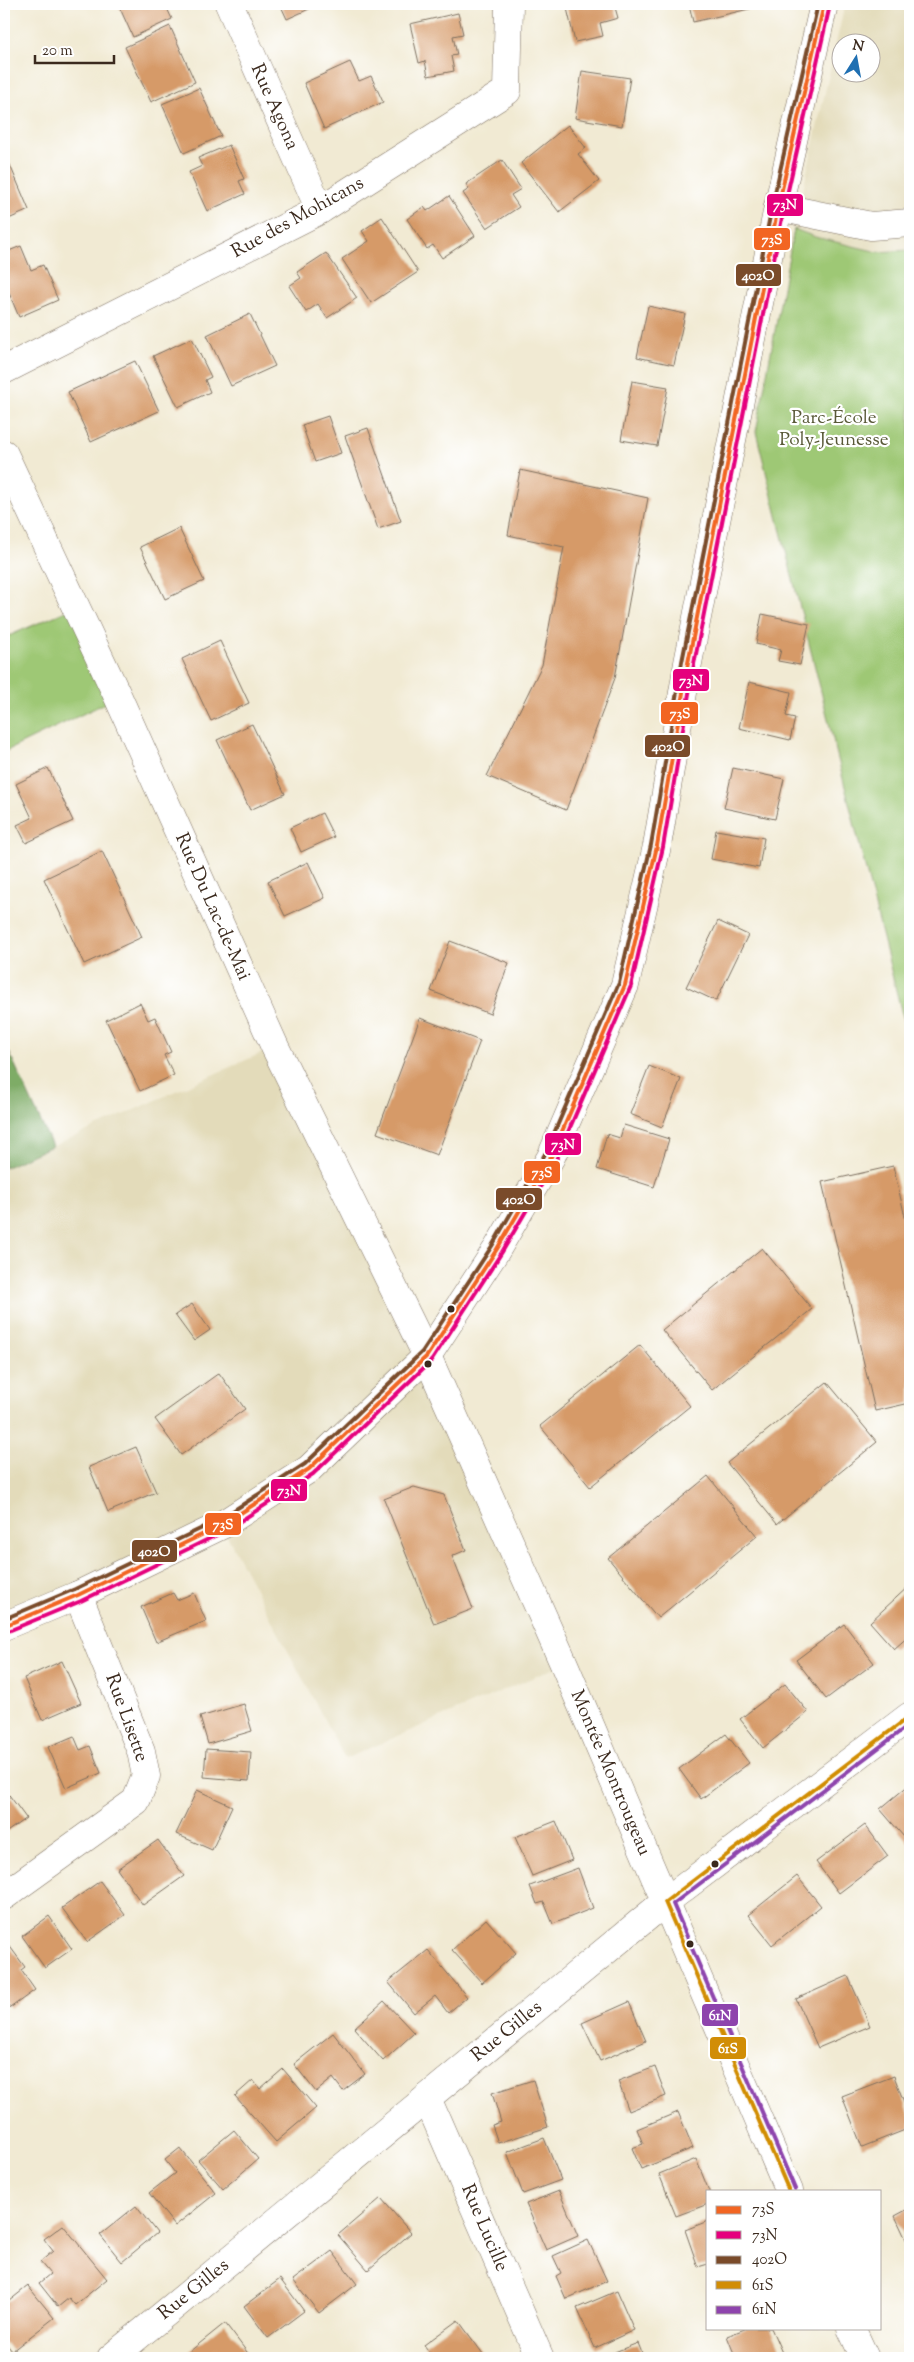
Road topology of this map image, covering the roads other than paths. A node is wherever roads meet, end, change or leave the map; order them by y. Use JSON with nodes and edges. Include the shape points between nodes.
{"nodes":[{"id":1,"x":229,"y":4,"type":"edge"},
{"id":2,"x":509,"y":4,"type":"edge"},
{"id":3,"x":824,"y":4,"type":"edge"},
{"id":4,"x":778,"y":207,"type":"junction"},
{"id":5,"x":320,"y":210,"type":"junction"},
{"id":6,"x":910,"y":223,"type":"edge"},
{"id":7,"x":4,"y":370,"type":"edge"},
{"id":8,"x":4,"y":454,"type":"edge"},
{"id":9,"x":427,"y":1356,"type":"junction"},
{"id":10,"x":78,"y":1595,"type":"junction"},
{"id":11,"x":4,"y":1626,"type":"edge"},
{"id":12,"x":910,"y":1716,"type":"edge"},
{"id":13,"x":4,"y":1896,"type":"edge"},
{"id":14,"x":665,"y":1902,"type":"junction"},
{"id":15,"x":427,"y":2098,"type":"junction"},
{"id":16,"x":789,"y":2190,"type":"edge"},
{"id":17,"x":852,"y":2330,"type":"edge"},
{"id":18,"x":111,"y":2358,"type":"edge"},
{"id":19,"x":540,"y":2358,"type":"edge"},
{"id":20,"x":865,"y":2358,"type":"edge"}],
"edges":[{"from":1,"to":5,"type":"street","name":"Rue Agona"},
{"from":2,"to":5,"type":"street","name":"Rue des Mohicans","via":[[507,91]]},
{"from":3,"to":4,"type":"street"},
{"from":4,"to":6,"type":"street","via":[[871,226]]},
{"from":4,"to":9,"type":"street","via":[[688,663],[658,846],[625,985],[550,1157],[497,1249]]},
{"from":5,"to":7,"type":"street","name":"Rue des Mohicans"},
{"from":8,"to":9,"type":"street","name":"Rue Du Lac-de-Mai","via":[[118,697],[274,1047]]},
{"from":9,"to":10,"type":"street","via":[[309,1469],[222,1525]]},
{"from":9,"to":14,"type":"street","name":"Montée Montrougeau","via":[[564,1664]]},
{"from":10,"to":11,"type":"street"},
{"from":10,"to":13,"type":"street","name":"Rue Lisette","via":[[142,1751],[146,1776],[136,1801]]},
{"from":12,"to":14,"type":"street","name":"Rue Gilles"},
{"from":14,"to":15,"type":"street","name":"Rue Gilles"},
{"from":14,"to":16,"type":"street","name":"Montée Montrougeau"},
{"from":15,"to":18,"type":"street","name":"Rue Gilles"},
{"from":15,"to":19,"type":"street","name":"Rue Lucille"},
{"from":17,"to":20,"type":"street"}]}
